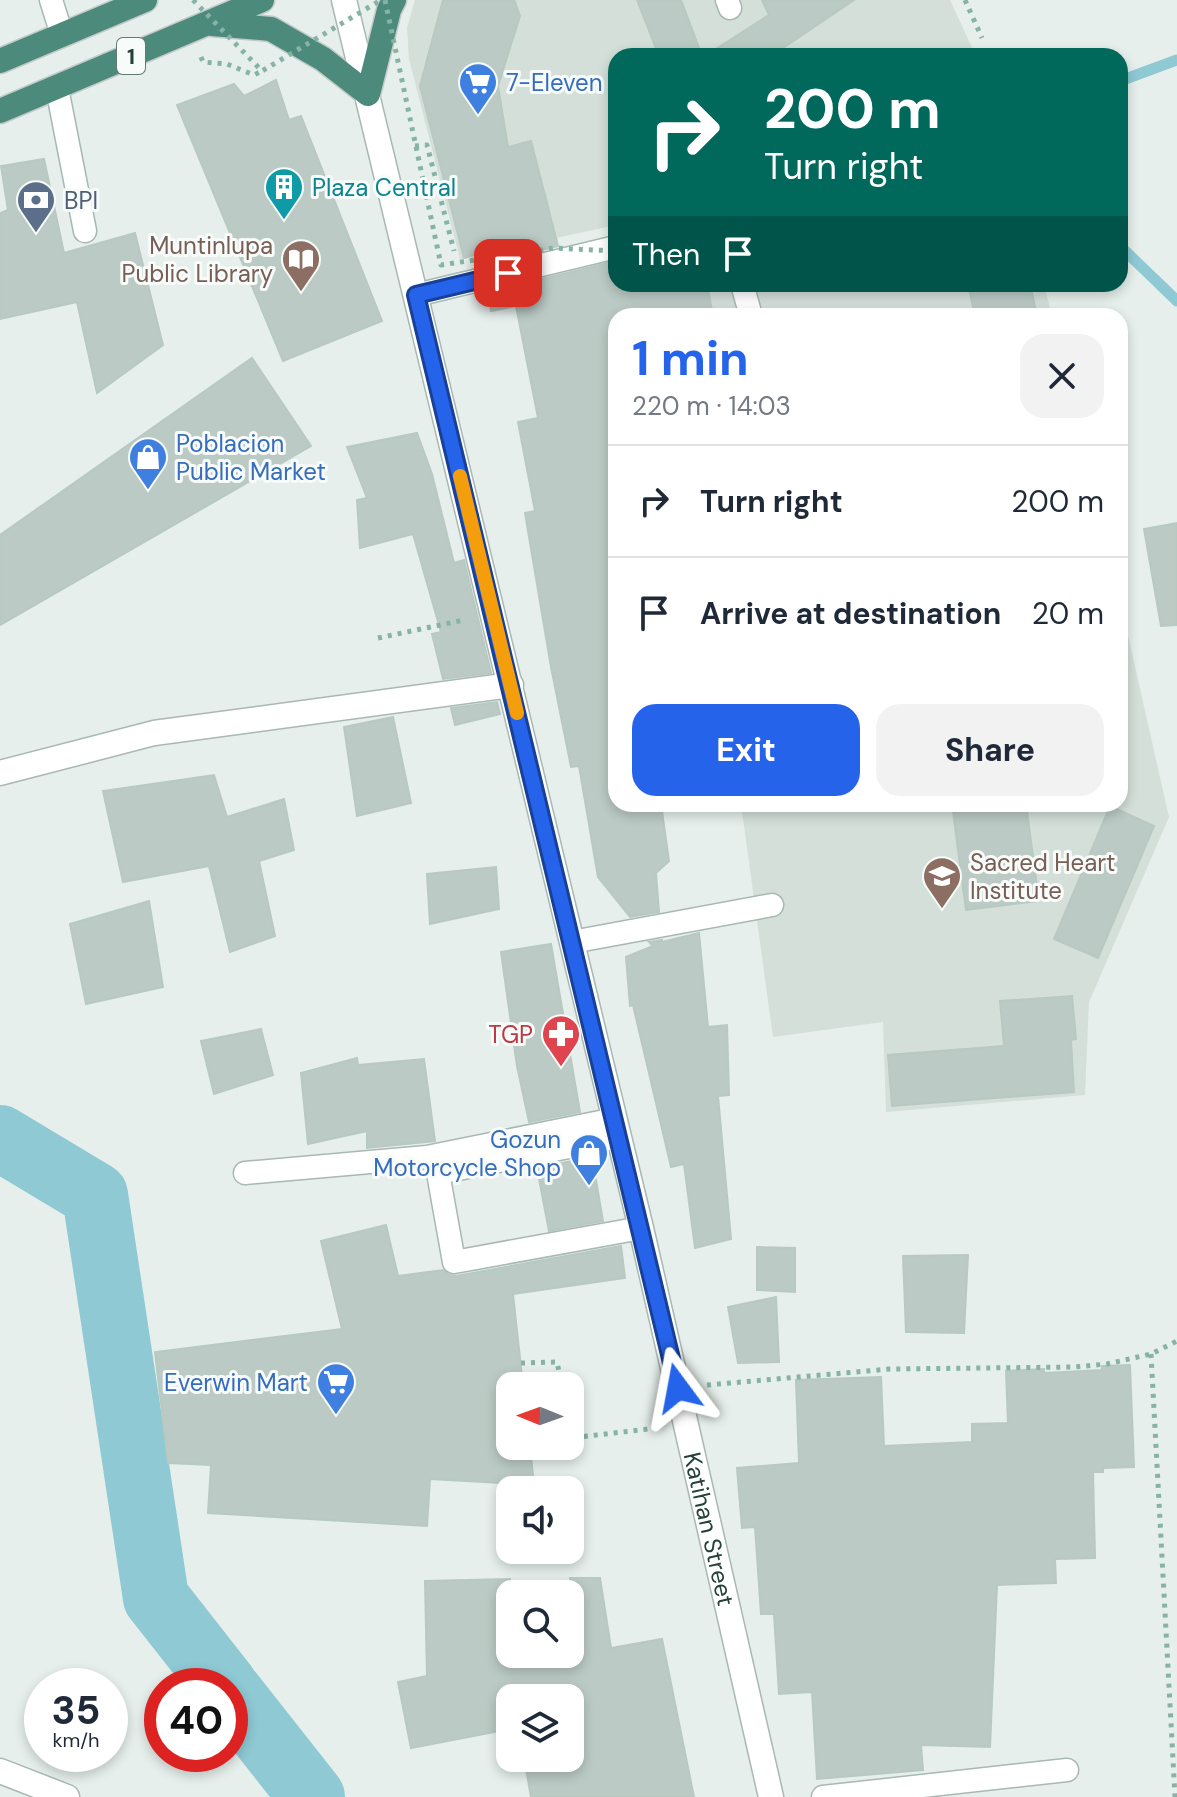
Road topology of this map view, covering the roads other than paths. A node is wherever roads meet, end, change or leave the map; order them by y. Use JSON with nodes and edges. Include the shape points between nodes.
{"nodes":[{"id":1,"x":51,"y":0,"type":"edge"},
{"id":2,"x":145,"y":0,"type":"edge"},
{"id":3,"x":262,"y":0,"type":"edge"},
{"id":4,"x":344,"y":0,"type":"edge"},
{"id":5,"x":394,"y":0,"type":"edge"},
{"id":6,"x":206,"y":23,"type":"junction"},
{"id":7,"x":62,"y":35,"type":"junction"},
{"id":8,"x":0,"y":61,"type":"edge"},
{"id":9,"x":57,"y":88,"type":"junction"},
{"id":10,"x":368,"y":94,"type":"junction"},
{"id":11,"x":0,"y":111,"type":"edge"},
{"id":12,"x":85,"y":231,"type":"dead end"},
{"id":13,"x":608,"y":251,"type":"edge"},
{"id":14,"x":416,"y":295,"type":"junction"},
{"id":15,"x":511,"y":685,"type":"junction"},
{"id":16,"x":0,"y":773,"type":"edge"},
{"id":17,"x":772,"y":905,"type":"dead end"},
{"id":18,"x":572,"y":942,"type":"junction"},
{"id":19,"x":617,"y":1128,"type":"junction"},
{"id":20,"x":245,"y":1173,"type":"dead end"},
{"id":21,"x":641,"y":1228,"type":"junction"},
{"id":22,"x":1067,"y":1770,"type":"dead end"},
{"id":23,"x":0,"y":1771,"type":"edge"},
{"id":24,"x":67,"y":1797,"type":"edge"},
{"id":25,"x":771,"y":1797,"type":"edge"},
{"id":26,"x":823,"y":1797,"type":"edge"}],
"edges":[{"from":1,"to":7,"type":"lane"},
{"from":2,"to":7,"type":"highway","number":"1"},
{"from":3,"to":6,"type":"highway","number":"1"},
{"from":4,"to":10,"type":"street","name":"Katihan Street"},
{"from":5,"to":10,"type":"highway"},
{"from":6,"to":9,"type":"highway","number":"1"},
{"from":6,"to":10,"type":"highway","via":[[271,29],[323,59]]},
{"from":7,"to":8,"type":"highway","number":"1"},
{"from":9,"to":11,"type":"highway","number":"1"},
{"from":9,"to":12,"type":"lane"},
{"from":10,"to":14,"type":"street","name":"Katihan Street"},
{"from":13,"to":14,"type":"lane"},
{"from":14,"to":15,"type":"street","name":"Katihan Street"},
{"from":15,"to":16,"type":"street","via":[[154,733]]},
{"from":15,"to":18,"type":"street","name":"Katihan Street"},
{"from":17,"to":18,"type":"lane"},
{"from":18,"to":19,"type":"street","name":"Katihan Street"},
{"from":19,"to":20,"type":"lane","via":[[427,1157]]},
{"from":19,"to":21,"type":"street","name":"Katihan Street"},
{"from":19,"to":21,"type":"lane","via":[[438,1173],[454,1262]]},
{"from":21,"to":25,"type":"street","name":"Katihan Street"},
{"from":22,"to":26,"type":"lane"},
{"from":23,"to":24,"type":"street"}]}
